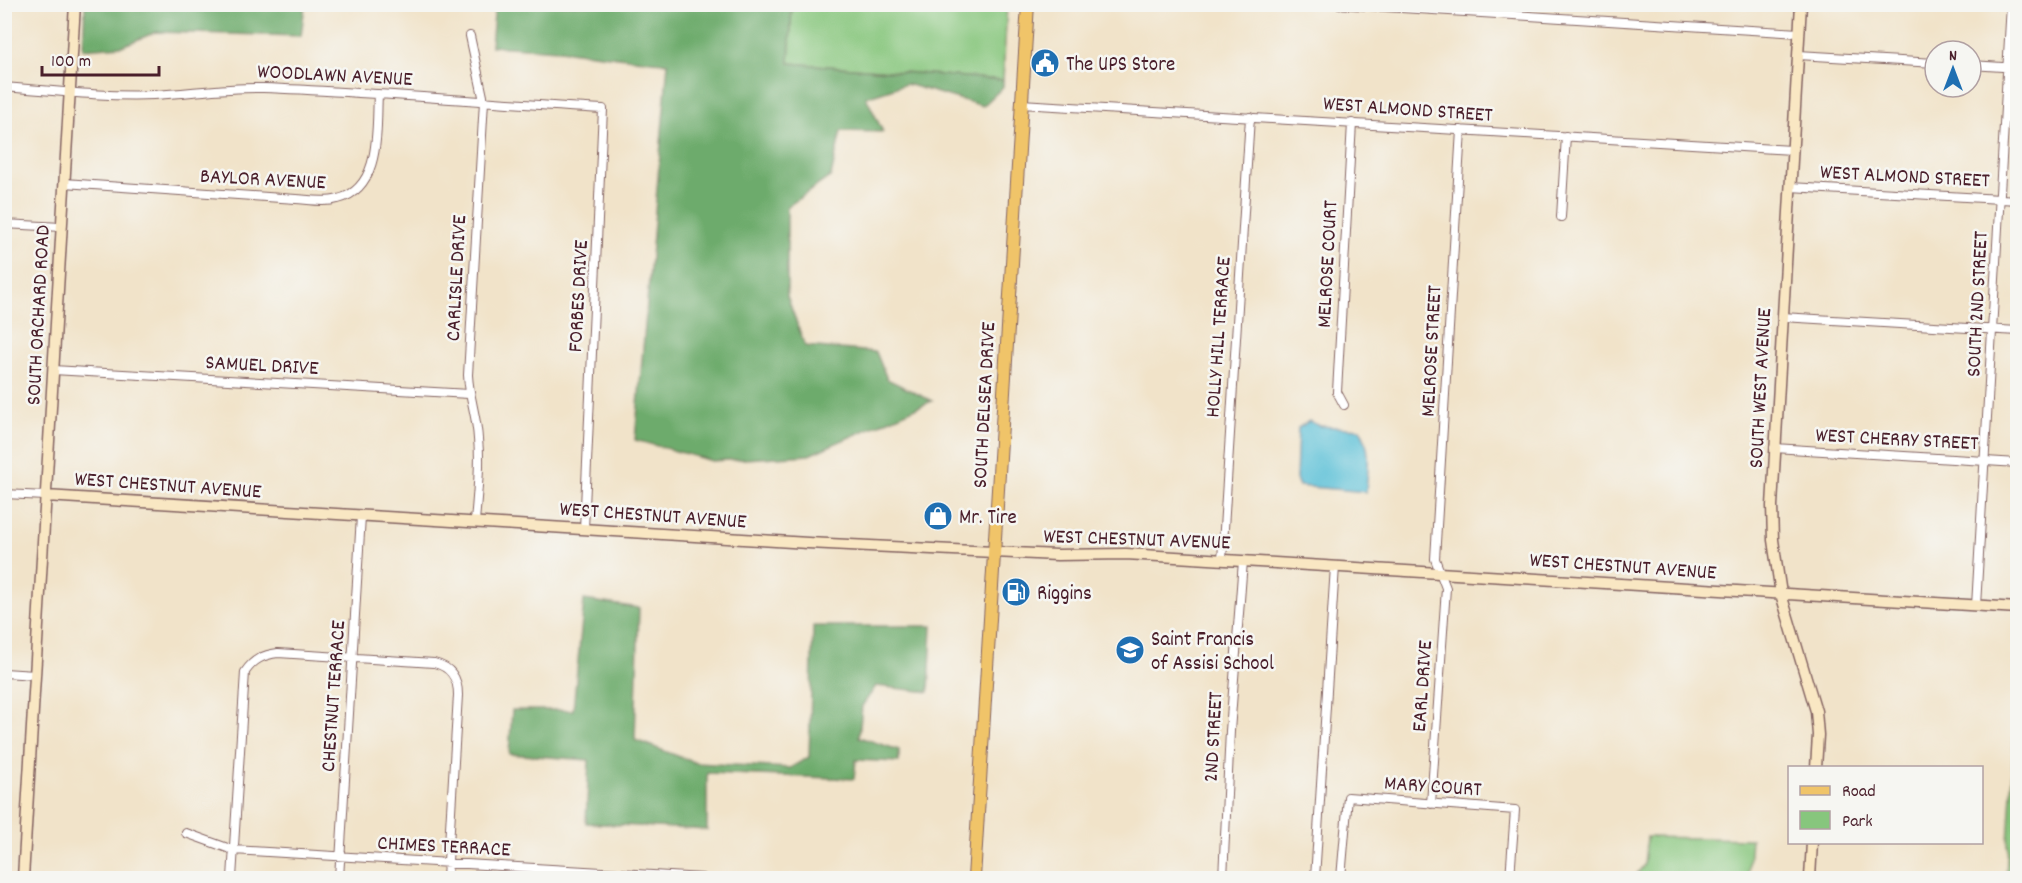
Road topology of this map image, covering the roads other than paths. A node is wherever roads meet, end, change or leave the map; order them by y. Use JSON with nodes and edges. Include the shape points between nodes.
{"nodes":[{"id":1,"x":75,"y":4,"type":"edge"},
{"id":2,"x":1028,"y":4,"type":"edge"},
{"id":3,"x":1337,"y":4,"type":"edge"},
{"id":4,"x":1801,"y":4,"type":"edge"},
{"id":5,"x":2011,"y":4,"type":"edge"},
{"id":6,"x":1799,"y":33,"type":"junction"},
{"id":7,"x":470,"y":36,"type":"dead end"},
{"id":8,"x":1798,"y":55,"type":"junction"},
{"id":9,"x":1923,"y":62,"type":"edge"},
{"id":10,"x":1983,"y":67,"type":"edge"},
{"id":11,"x":2008,"y":68,"type":"junction"},
{"id":12,"x":2018,"y":68,"type":"edge"},
{"id":13,"x":4,"y":87,"type":"edge"},
{"id":14,"x":70,"y":92,"type":"junction"},
{"id":15,"x":378,"y":94,"type":"junction"},
{"id":16,"x":484,"y":101,"type":"junction"},
{"id":17,"x":1022,"y":104,"type":"junction"},
{"id":18,"x":560,"y":107,"type":"joint"},
{"id":19,"x":1250,"y":117,"type":"junction"},
{"id":20,"x":1352,"y":123,"type":"junction"},
{"id":21,"x":1461,"y":130,"type":"junction"},
{"id":22,"x":1566,"y":136,"type":"junction"},
{"id":23,"x":1792,"y":150,"type":"junction"},
{"id":24,"x":64,"y":183,"type":"junction"},
{"id":25,"x":1790,"y":187,"type":"junction"},
{"id":26,"x":2000,"y":199,"type":"junction"},
{"id":27,"x":2018,"y":200,"type":"edge"},
{"id":28,"x":1561,"y":217,"type":"dead end"},
{"id":29,"x":4,"y":224,"type":"edge"},
{"id":30,"x":62,"y":227,"type":"junction"},
{"id":31,"x":1782,"y":317,"type":"junction"},
{"id":32,"x":1992,"y":330,"type":"junction"},
{"id":33,"x":2018,"y":332,"type":"edge"},
{"id":34,"x":53,"y":370,"type":"junction"},
{"id":35,"x":469,"y":394,"type":"junction"},
{"id":36,"x":1344,"y":405,"type":"dead end"},
{"id":37,"x":1774,"y":448,"type":"junction"},
{"id":38,"x":1984,"y":461,"type":"junction"},
{"id":39,"x":2018,"y":463,"type":"edge"},
{"id":40,"x":4,"y":494,"type":"edge"},
{"id":41,"x":46,"y":496,"type":"junction"},
{"id":42,"x":361,"y":516,"type":"junction"},
{"id":43,"x":475,"y":522,"type":"junction"},
{"id":44,"x":584,"y":529,"type":"junction"},
{"id":45,"x":994,"y":552,"type":"junction"},
{"id":46,"x":1222,"y":560,"type":"junction"},
{"id":47,"x":1243,"y":561,"type":"junction"},
{"id":48,"x":1335,"y":566,"type":"junction"},
{"id":49,"x":1440,"y":573,"type":"junction"},
{"id":50,"x":1780,"y":594,"type":"junction"},
{"id":51,"x":1976,"y":606,"type":"junction"},
{"id":52,"x":2018,"y":608,"type":"edge"},
{"id":53,"x":353,"y":658,"type":"junction"},
{"id":54,"x":4,"y":673,"type":"edge"},
{"id":55,"x":35,"y":675,"type":"junction"},
{"id":56,"x":1816,"y":766,"type":"edge"},
{"id":57,"x":1431,"y":804,"type":"junction"},
{"id":58,"x":186,"y":833,"type":"dead end"},
{"id":59,"x":1812,"y":844,"type":"edge"},
{"id":60,"x":233,"y":850,"type":"junction"},
{"id":61,"x":340,"y":857,"type":"junction"},
{"id":62,"x":448,"y":864,"type":"junction"},
{"id":63,"x":23,"y":879,"type":"edge"},
{"id":64,"x":232,"y":879,"type":"edge"},
{"id":65,"x":339,"y":879,"type":"edge"},
{"id":66,"x":447,"y":879,"type":"edge"},
{"id":67,"x":704,"y":879,"type":"edge"},
{"id":68,"x":974,"y":879,"type":"edge"},
{"id":69,"x":1222,"y":879,"type":"edge"},
{"id":70,"x":1315,"y":879,"type":"edge"},
{"id":71,"x":1341,"y":879,"type":"edge"},
{"id":72,"x":1510,"y":879,"type":"edge"},
{"id":73,"x":1810,"y":879,"type":"edge"}],
"edges":[{"from":1,"to":14,"type":"street","name":"SOUTH ORCHARD ROAD"},
{"from":2,"to":17,"type":"main road","name":"SOUTH DELSEA DRIVE"},
{"from":3,"to":6,"type":"street"},
{"from":4,"to":6,"type":"street","name":"SOUTH WEST AVENUE"},
{"from":5,"to":11,"type":"street","name":"SOUTH 2ND STREET"},
{"from":6,"to":8,"type":"street","name":"SOUTH WEST AVENUE"},
{"from":7,"to":16,"type":"street","name":"CARLISLE DRIVE"},
{"from":8,"to":9,"type":"street"},
{"from":8,"to":23,"type":"street","name":"SOUTH WEST AVENUE"},
{"from":10,"to":11,"type":"street"},
{"from":11,"to":12,"type":"street"},
{"from":11,"to":26,"type":"street","name":"SOUTH 2ND STREET"},
{"from":13,"to":14,"type":"street","name":"WOODLAWN AVENUE"},
{"from":14,"to":15,"type":"street","name":"WOODLAWN AVENUE","via":[[117,96],[243,88]]},
{"from":14,"to":24,"type":"street","name":"SOUTH ORCHARD ROAD"},
{"from":15,"to":16,"type":"street","name":"WOODLAWN AVENUE"},
{"from":15,"to":24,"type":"street","name":"BAYLOR AVENUE","via":[[371,168],[357,188],[339,199]]},
{"from":16,"to":18,"type":"street","name":"WOODLAWN AVENUE"},
{"from":16,"to":35,"type":"street","name":"CARLISLE DRIVE"},
{"from":17,"to":19,"type":"street","name":"WEST ALMOND STREET"},
{"from":17,"to":45,"type":"main road","name":"SOUTH DELSEA DRIVE"},
{"from":18,"to":44,"type":"street","name":"FORBES DRIVE","via":[[603,109]]},
{"from":19,"to":20,"type":"street","name":"WEST ALMOND STREET"},
{"from":19,"to":46,"type":"street","name":"HOLLY HILL TERRACE"},
{"from":20,"to":21,"type":"street","name":"WEST ALMOND STREET"},
{"from":20,"to":36,"type":"street","name":"MELROSE COURT","via":[[1337,392]]},
{"from":21,"to":22,"type":"street","name":"WEST ALMOND STREET"},
{"from":21,"to":49,"type":"street","name":"MELROSE STREET","via":[[1435,559]]},
{"from":22,"to":23,"type":"street","name":"WEST ALMOND STREET"},
{"from":22,"to":28,"type":"street"},
{"from":23,"to":25,"type":"street","name":"SOUTH WEST AVENUE"},
{"from":24,"to":30,"type":"street","name":"SOUTH ORCHARD ROAD"},
{"from":25,"to":26,"type":"street","name":"WEST ALMOND STREET"},
{"from":25,"to":31,"type":"street","name":"SOUTH WEST AVENUE"},
{"from":26,"to":27,"type":"street","name":"WEST ALMOND STREET"},
{"from":26,"to":32,"type":"street","name":"SOUTH 2ND STREET"},
{"from":29,"to":30,"type":"street"},
{"from":30,"to":34,"type":"street","name":"SOUTH ORCHARD ROAD"},
{"from":31,"to":32,"type":"street"},
{"from":31,"to":37,"type":"street","name":"SOUTH WEST AVENUE"},
{"from":32,"to":33,"type":"street"},
{"from":32,"to":38,"type":"street","name":"SOUTH 2ND STREET"},
{"from":34,"to":35,"type":"street","name":"SAMUEL DRIVE"},
{"from":34,"to":41,"type":"street","name":"SOUTH ORCHARD ROAD"},
{"from":35,"to":43,"type":"street","name":"CARLISLE DRIVE","via":[[479,449]]},
{"from":37,"to":38,"type":"street","name":"WEST CHERRY STREET"},
{"from":37,"to":50,"type":"street","name":"SOUTH WEST AVENUE","via":[[1773,540]]},
{"from":38,"to":39,"type":"street","name":"WEST CHERRY STREET"},
{"from":38,"to":51,"type":"street","name":"SOUTH 2ND STREET"},
{"from":40,"to":41,"type":"street","name":"WEST CHESTNUT AVENUE"},
{"from":41,"to":42,"type":"street","name":"WEST CHESTNUT AVENUE"},
{"from":41,"to":55,"type":"street","name":"SOUTH ORCHARD ROAD"},
{"from":42,"to":43,"type":"street","name":"WEST CHESTNUT AVENUE"},
{"from":42,"to":53,"type":"street","name":"CHESTNUT TERRACE"},
{"from":43,"to":44,"type":"street","name":"WEST CHESTNUT AVENUE"},
{"from":44,"to":45,"type":"street","name":"WEST CHESTNUT AVENUE"},
{"from":45,"to":46,"type":"street","name":"WEST CHESTNUT AVENUE"},
{"from":45,"to":68,"type":"main road","name":"SOUTH DELSEA DRIVE"},
{"from":46,"to":47,"type":"street","name":"WEST CHESTNUT AVENUE"},
{"from":47,"to":48,"type":"street","name":"WEST CHESTNUT AVENUE"},
{"from":47,"to":69,"type":"street","name":"2ND STREET"},
{"from":48,"to":49,"type":"street","name":"WEST CHESTNUT AVENUE"},
{"from":48,"to":70,"type":"street"},
{"from":49,"to":50,"type":"street","name":"WEST CHESTNUT AVENUE"},
{"from":49,"to":57,"type":"street","name":"EARL DRIVE","via":[[1446,588]]},
{"from":50,"to":51,"type":"street","name":"WEST CHESTNUT AVENUE"},
{"from":50,"to":56,"type":"street","name":"SOUTH WEST AVENUE","via":[[1816,711]]},
{"from":51,"to":52,"type":"street","name":"WEST CHESTNUT AVENUE"},
{"from":53,"to":60,"type":"street","via":[[270,654],[253,661],[245,672]]},
{"from":53,"to":61,"type":"street","name":"CHESTNUT TERRACE"},
{"from":53,"to":62,"type":"street","via":[[434,663],[450,670],[457,679]]},
{"from":54,"to":55,"type":"street"},
{"from":55,"to":63,"type":"street","name":"SOUTH ORCHARD ROAD"},
{"from":57,"to":71,"type":"street","name":"MARY COURT","via":[[1348,797]]},
{"from":57,"to":72,"type":"street","name":"MARY COURT","via":[[1515,810]]},
{"from":58,"to":60,"type":"street","name":"CHIMES TERRACE"},
{"from":59,"to":73,"type":"street"},
{"from":60,"to":61,"type":"street","name":"CHIMES TERRACE"},
{"from":60,"to":64,"type":"street"},
{"from":61,"to":62,"type":"street","name":"CHIMES TERRACE"},
{"from":61,"to":65,"type":"street","name":"CHESTNUT TERRACE"},
{"from":62,"to":66,"type":"street"},
{"from":62,"to":67,"type":"street","name":"CHIMES TERRACE"}]}
